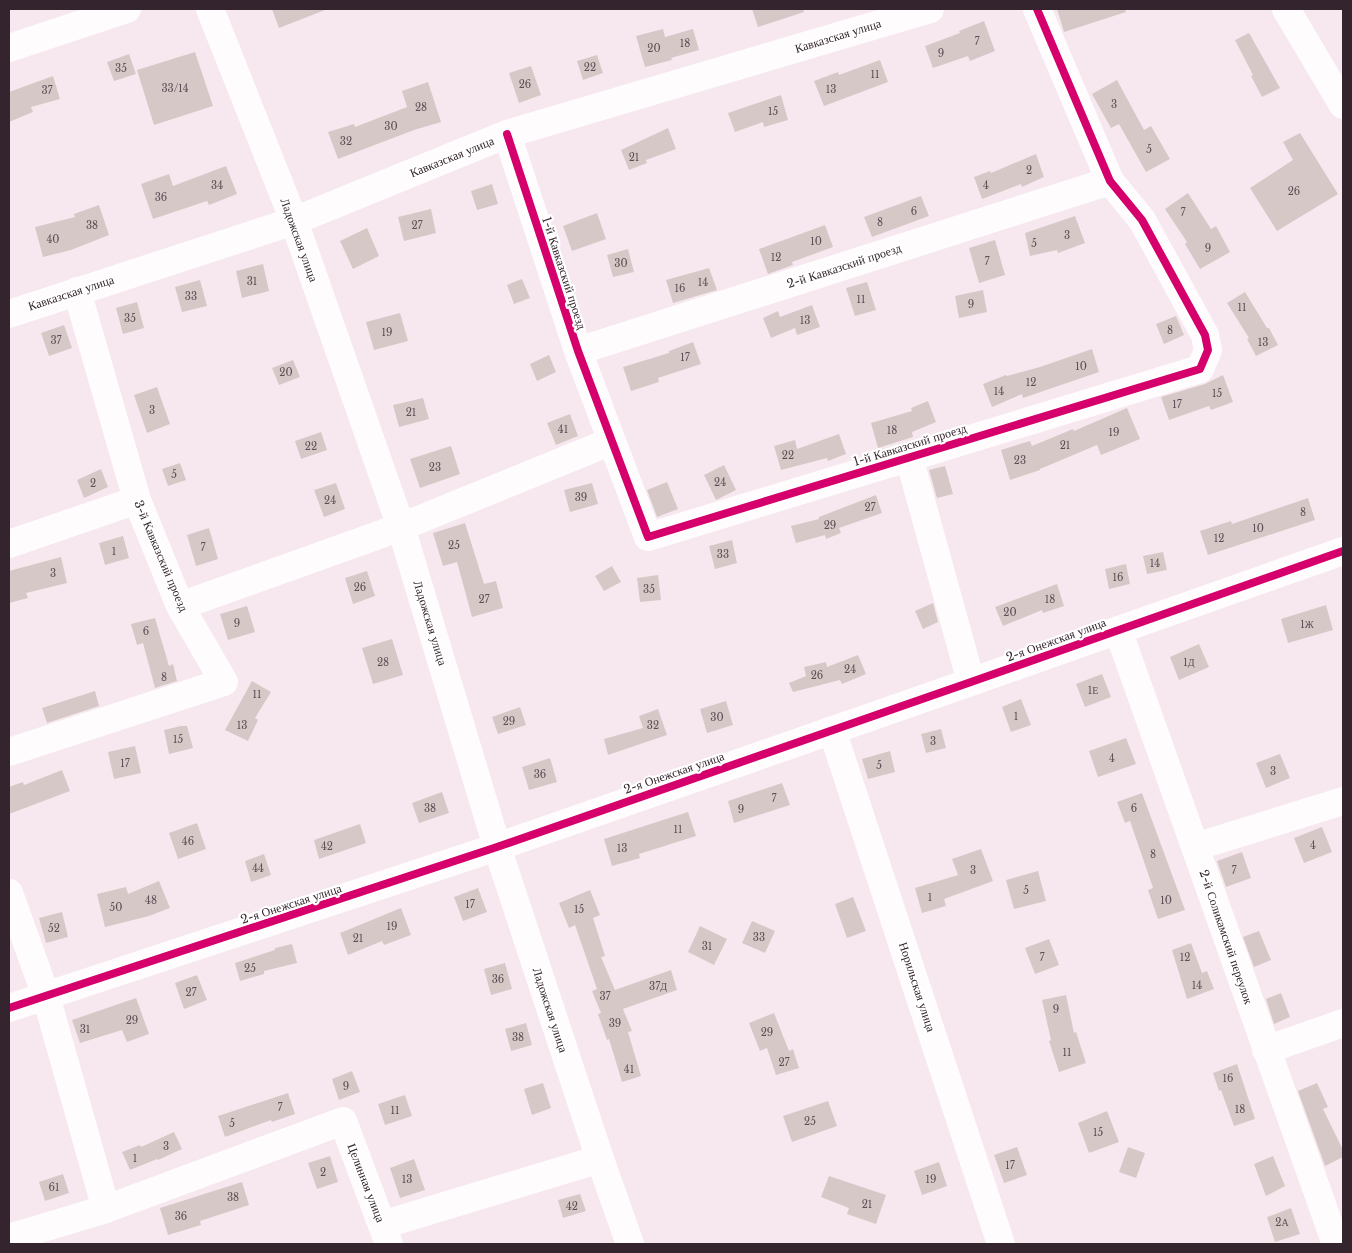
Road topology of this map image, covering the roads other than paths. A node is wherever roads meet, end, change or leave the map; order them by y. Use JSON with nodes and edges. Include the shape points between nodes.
{"nodes":[{"id":1,"x":127,"y":9,"type":"edge"},
{"id":2,"x":210,"y":9,"type":"edge"},
{"id":3,"x":930,"y":9,"type":"edge"},
{"id":4,"x":1037,"y":9,"type":"edge"},
{"id":5,"x":1286,"y":9,"type":"edge"},
{"id":6,"x":9,"y":48,"type":"edge"},
{"id":7,"x":1343,"y":105,"type":"edge"},
{"id":8,"x":507,"y":134,"type":"junction"},
{"id":9,"x":1110,"y":181,"type":"junction"},
{"id":10,"x":294,"y":221,"type":"junction"},
{"id":11,"x":77,"y":291,"type":"junction"},
{"id":12,"x":9,"y":314,"type":"edge"},
{"id":13,"x":578,"y":351,"type":"junction"},
{"id":14,"x":612,"y":441,"type":"junction"},
{"id":15,"x":909,"y":457,"type":"junction"},
{"id":16,"x":137,"y":500,"type":"junction"},
{"id":17,"x":401,"y":527,"type":"junction"},
{"id":18,"x":9,"y":544,"type":"edge"},
{"id":19,"x":1343,"y":551,"type":"edge"},
{"id":20,"x":180,"y":606,"type":"junction"},
{"id":21,"x":1118,"y":630,"type":"junction"},
{"id":22,"x":971,"y":682,"type":"junction"},
{"id":23,"x":832,"y":730,"type":"junction"},
{"id":24,"x":9,"y":752,"type":"edge"},
{"id":25,"x":1343,"y":801,"type":"edge"},
{"id":26,"x":497,"y":847,"type":"junction"},
{"id":27,"x":1195,"y":847,"type":"junction"},
{"id":28,"x":9,"y":893,"type":"edge"},
{"id":29,"x":46,"y":996,"type":"junction"},
{"id":30,"x":9,"y":1008,"type":"edge"},
{"id":31,"x":1343,"y":1023,"type":"edge"},
{"id":32,"x":1266,"y":1050,"type":"junction"},
{"id":33,"x":600,"y":1159,"type":"junction"},
{"id":34,"x":106,"y":1209,"type":"junction"},
{"id":35,"x":386,"y":1235,"type":"edge"},
{"id":36,"x":9,"y":1238,"type":"edge"},
{"id":37,"x":630,"y":1244,"type":"edge"},
{"id":38,"x":1001,"y":1244,"type":"edge"},
{"id":39,"x":1336,"y":1244,"type":"edge"}],
"edges":[{"from":1,"to":6,"type":"street"},
{"from":2,"to":10,"type":"street","name":"Ладожская улица"},
{"from":3,"to":8,"type":"street","name":"Кавказская улица"},
{"from":4,"to":9,"type":"street","name":"1-й Кавказский проезд"},
{"from":5,"to":7,"type":"street"},
{"from":8,"to":10,"type":"street","name":"Кавказская улица"},
{"from":8,"to":13,"type":"street","name":"1-й Кавказский проезд"},
{"from":9,"to":13,"type":"street","name":"2-й Кавказский проезд"},
{"from":9,"to":15,"type":"street","name":"1-й Кавказский проезд","via":[[1142,220],[1205,335],[1208,350],[1200,369]]},
{"from":10,"to":11,"type":"street","name":"Кавказская улица"},
{"from":10,"to":17,"type":"street","name":"Ладожская улица"},
{"from":11,"to":12,"type":"street","name":"Кавказская улица"},
{"from":11,"to":16,"type":"street","name":"3-й Кавказский проезд"},
{"from":13,"to":14,"type":"street","name":"1-й Кавказский проезд"},
{"from":14,"to":15,"type":"street","name":"1-й Кавказский проезд","via":[[648,537]]},
{"from":14,"to":17,"type":"street"},
{"from":15,"to":22,"type":"street"},
{"from":16,"to":18,"type":"street"},
{"from":16,"to":20,"type":"street","name":"3-й Кавказский проезд"},
{"from":17,"to":20,"type":"street"},
{"from":17,"to":26,"type":"street","name":"Ладожская улица"},
{"from":19,"to":21,"type":"street","name":"2-я Онежская улица"},
{"from":20,"to":24,"type":"street","name":"3-й Кавказский проезд","via":[[224,682]]},
{"from":21,"to":22,"type":"street","name":"2-я Онежская улица"},
{"from":21,"to":27,"type":"street","name":"2-й Соликамский переулок"},
{"from":22,"to":23,"type":"street","name":"2-я Онежская улица"},
{"from":23,"to":26,"type":"street","name":"2-я Онежская улица"},
{"from":23,"to":38,"type":"street","name":"Норильская улица"},
{"from":25,"to":27,"type":"street"},
{"from":26,"to":29,"type":"street","name":"2-я Онежская улица"},
{"from":26,"to":33,"type":"street","name":"Ладожская улица"},
{"from":27,"to":32,"type":"street","name":"2-й Соликамский переулок"},
{"from":28,"to":29,"type":"street"},
{"from":29,"to":30,"type":"street","name":"2-я Онежская улица"},
{"from":29,"to":34,"type":"street"},
{"from":31,"to":32,"type":"street"},
{"from":32,"to":39,"type":"street","name":"2-й Соликамский переулок"},
{"from":33,"to":35,"type":"street"},
{"from":33,"to":37,"type":"street","name":"Ладожская улица"},
{"from":34,"to":35,"type":"street","name":"Целинная улица","via":[[343,1121]]},
{"from":34,"to":36,"type":"street"}]}
